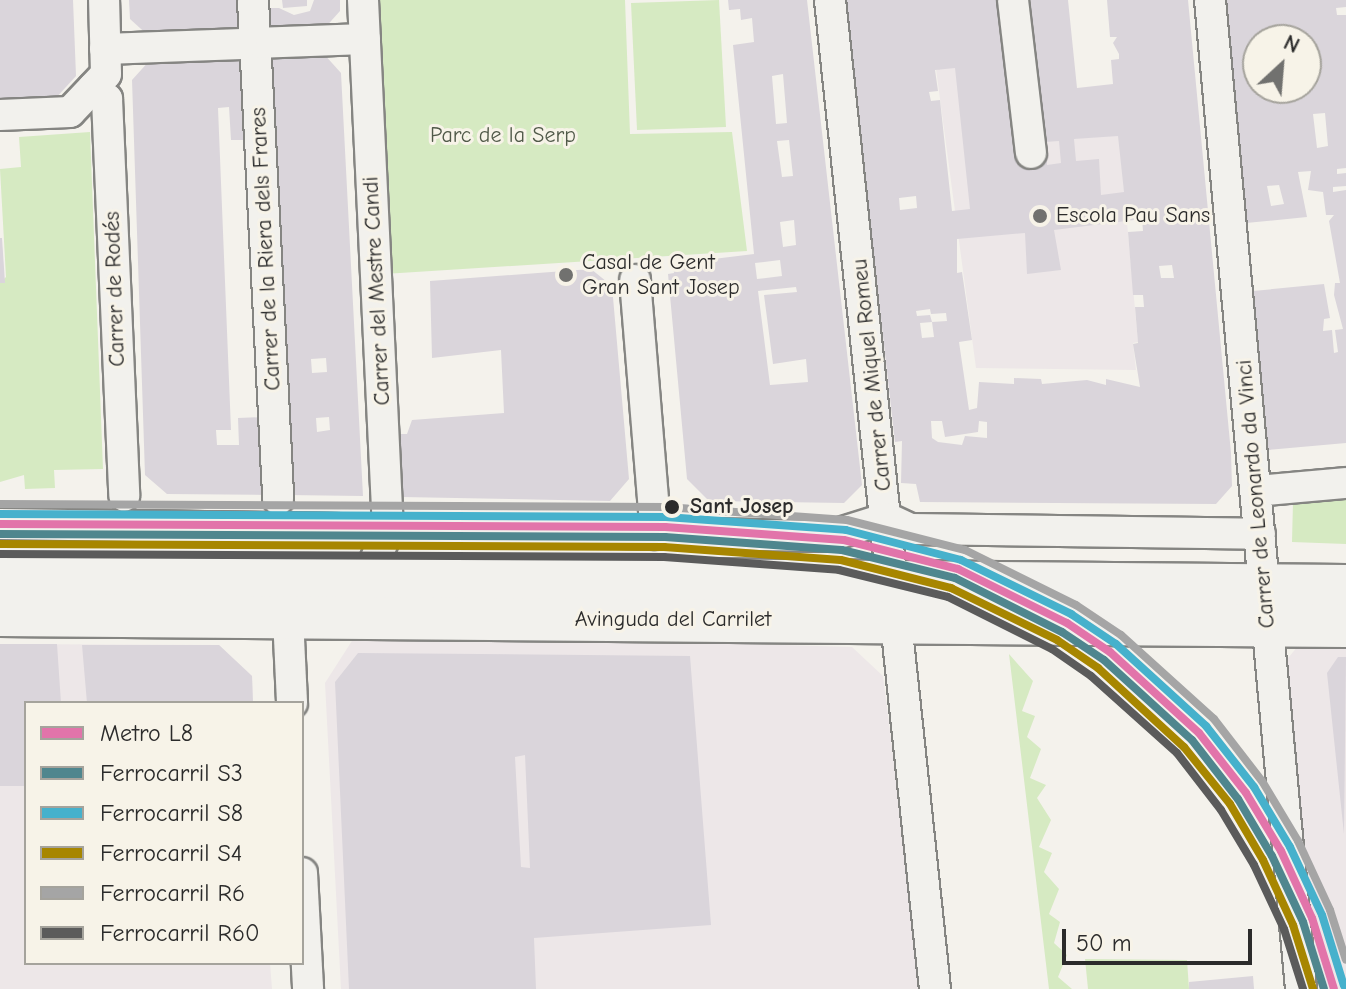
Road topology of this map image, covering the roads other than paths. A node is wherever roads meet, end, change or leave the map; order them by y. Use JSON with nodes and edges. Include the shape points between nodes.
{"nodes":[{"id":1,"x":104,"y":0,"type":"edge"},
{"id":2,"x":253,"y":0,"type":"edge"},
{"id":3,"x":363,"y":0,"type":"edge"},
{"id":4,"x":830,"y":0,"type":"edge"},
{"id":5,"x":1013,"y":0,"type":"edge"},
{"id":6,"x":1210,"y":0,"type":"edge"},
{"id":7,"x":365,"y":39,"type":"junction"},
{"id":8,"x":246,"y":44,"type":"junction"},
{"id":9,"x":101,"y":70,"type":"junction"},
{"id":10,"x":0,"y":115,"type":"edge"},
{"id":11,"x":1031,"y":153,"type":"dead end"},
{"id":12,"x":635,"y":280,"type":"dead end"},
{"id":13,"x":1346,"y":483,"type":"edge"},
{"id":14,"x":1267,"y":490,"type":"dead end"},
{"id":15,"x":124,"y":496,"type":"dead end"},
{"id":16,"x":278,"y":499,"type":"dead end"},
{"id":17,"x":887,"y":518,"type":"junction"},
{"id":18,"x":0,"y":524,"type":"edge"},
{"id":19,"x":388,"y":530,"type":"junction"},
{"id":20,"x":656,"y":534,"type":"junction"},
{"id":21,"x":1260,"y":534,"type":"junction"},
{"id":22,"x":0,"y":574,"type":"edge"},
{"id":23,"x":368,"y":577,"type":"junction"},
{"id":24,"x":1346,"y":586,"type":"edge"},
{"id":25,"x":894,"y":602,"type":"junction"},
{"id":26,"x":1266,"y":605,"type":"junction"},
{"id":27,"x":0,"y":615,"type":"edge"},
{"id":28,"x":288,"y":617,"type":"junction"},
{"id":29,"x":1346,"y":626,"type":"edge"},
{"id":30,"x":292,"y":701,"type":"edge"},
{"id":31,"x":304,"y":912,"type":"edge"},
{"id":32,"x":308,"y":989,"type":"edge"},
{"id":33,"x":935,"y":989,"type":"edge"},
{"id":34,"x":1301,"y":989,"type":"edge"}],
"edges":[{"from":1,"to":9,"type":"street","name":"Carrer de Rodés"},
{"from":2,"to":8,"type":"street","name":"Carrer de la Riera dels Frares"},
{"from":3,"to":7,"type":"street","name":"Carrer del Mestre Candi"},
{"from":4,"to":17,"type":"street","name":"Carrer de Miquel Romeu"},
{"from":5,"to":11,"type":"street"},
{"from":6,"to":21,"type":"street","name":"Carrer de Leonardo da Vinci"},
{"from":7,"to":8,"type":"street"},
{"from":7,"to":19,"type":"street","name":"Carrer del Mestre Candi"},
{"from":8,"to":9,"type":"street"},
{"from":8,"to":16,"type":"street","name":"Carrer de la Riera dels Frares"},
{"from":9,"to":10,"type":"street","via":[[70,112]]},
{"from":9,"to":15,"type":"street","name":"Carrer de Rodés","via":[[107,99]]},
{"from":12,"to":20,"type":"street"},
{"from":13,"to":14,"type":"street"},
{"from":17,"to":20,"type":"street","via":[[830,536]]},
{"from":17,"to":21,"type":"street","via":[[911,529]]},
{"from":17,"to":25,"type":"street","name":"Carrer de Miquel Romeu"},
{"from":18,"to":19,"type":"street"},
{"from":19,"to":20,"type":"street"},
{"from":19,"to":23,"type":"street","name":"Carrer del Mestre Candi"},
{"from":21,"to":26,"type":"street","name":"Carrer de Leonardo da Vinci"},
{"from":22,"to":23,"type":"main road","name":"Avinguda del Carrilet"},
{"from":23,"to":25,"type":"main road","name":"Avinguda del Carrilet"},
{"from":24,"to":26,"type":"main road","name":"Avinguda del Carrilet"},
{"from":25,"to":26,"type":"main road","name":"Avinguda del Carrilet"},
{"from":25,"to":28,"type":"main road","name":"Avinguda del Carrilet"},
{"from":25,"to":33,"type":"street","name":"Carrer de Miquel Romeu"},
{"from":26,"to":29,"type":"main road","name":"Avinguda del Carrilet"},
{"from":26,"to":34,"type":"street","name":"Carrer de Leonardo da Vinci"},
{"from":27,"to":28,"type":"main road","name":"Avinguda del Carrilet"},
{"from":28,"to":30,"type":"street"},
{"from":31,"to":32,"type":"street"}]}
